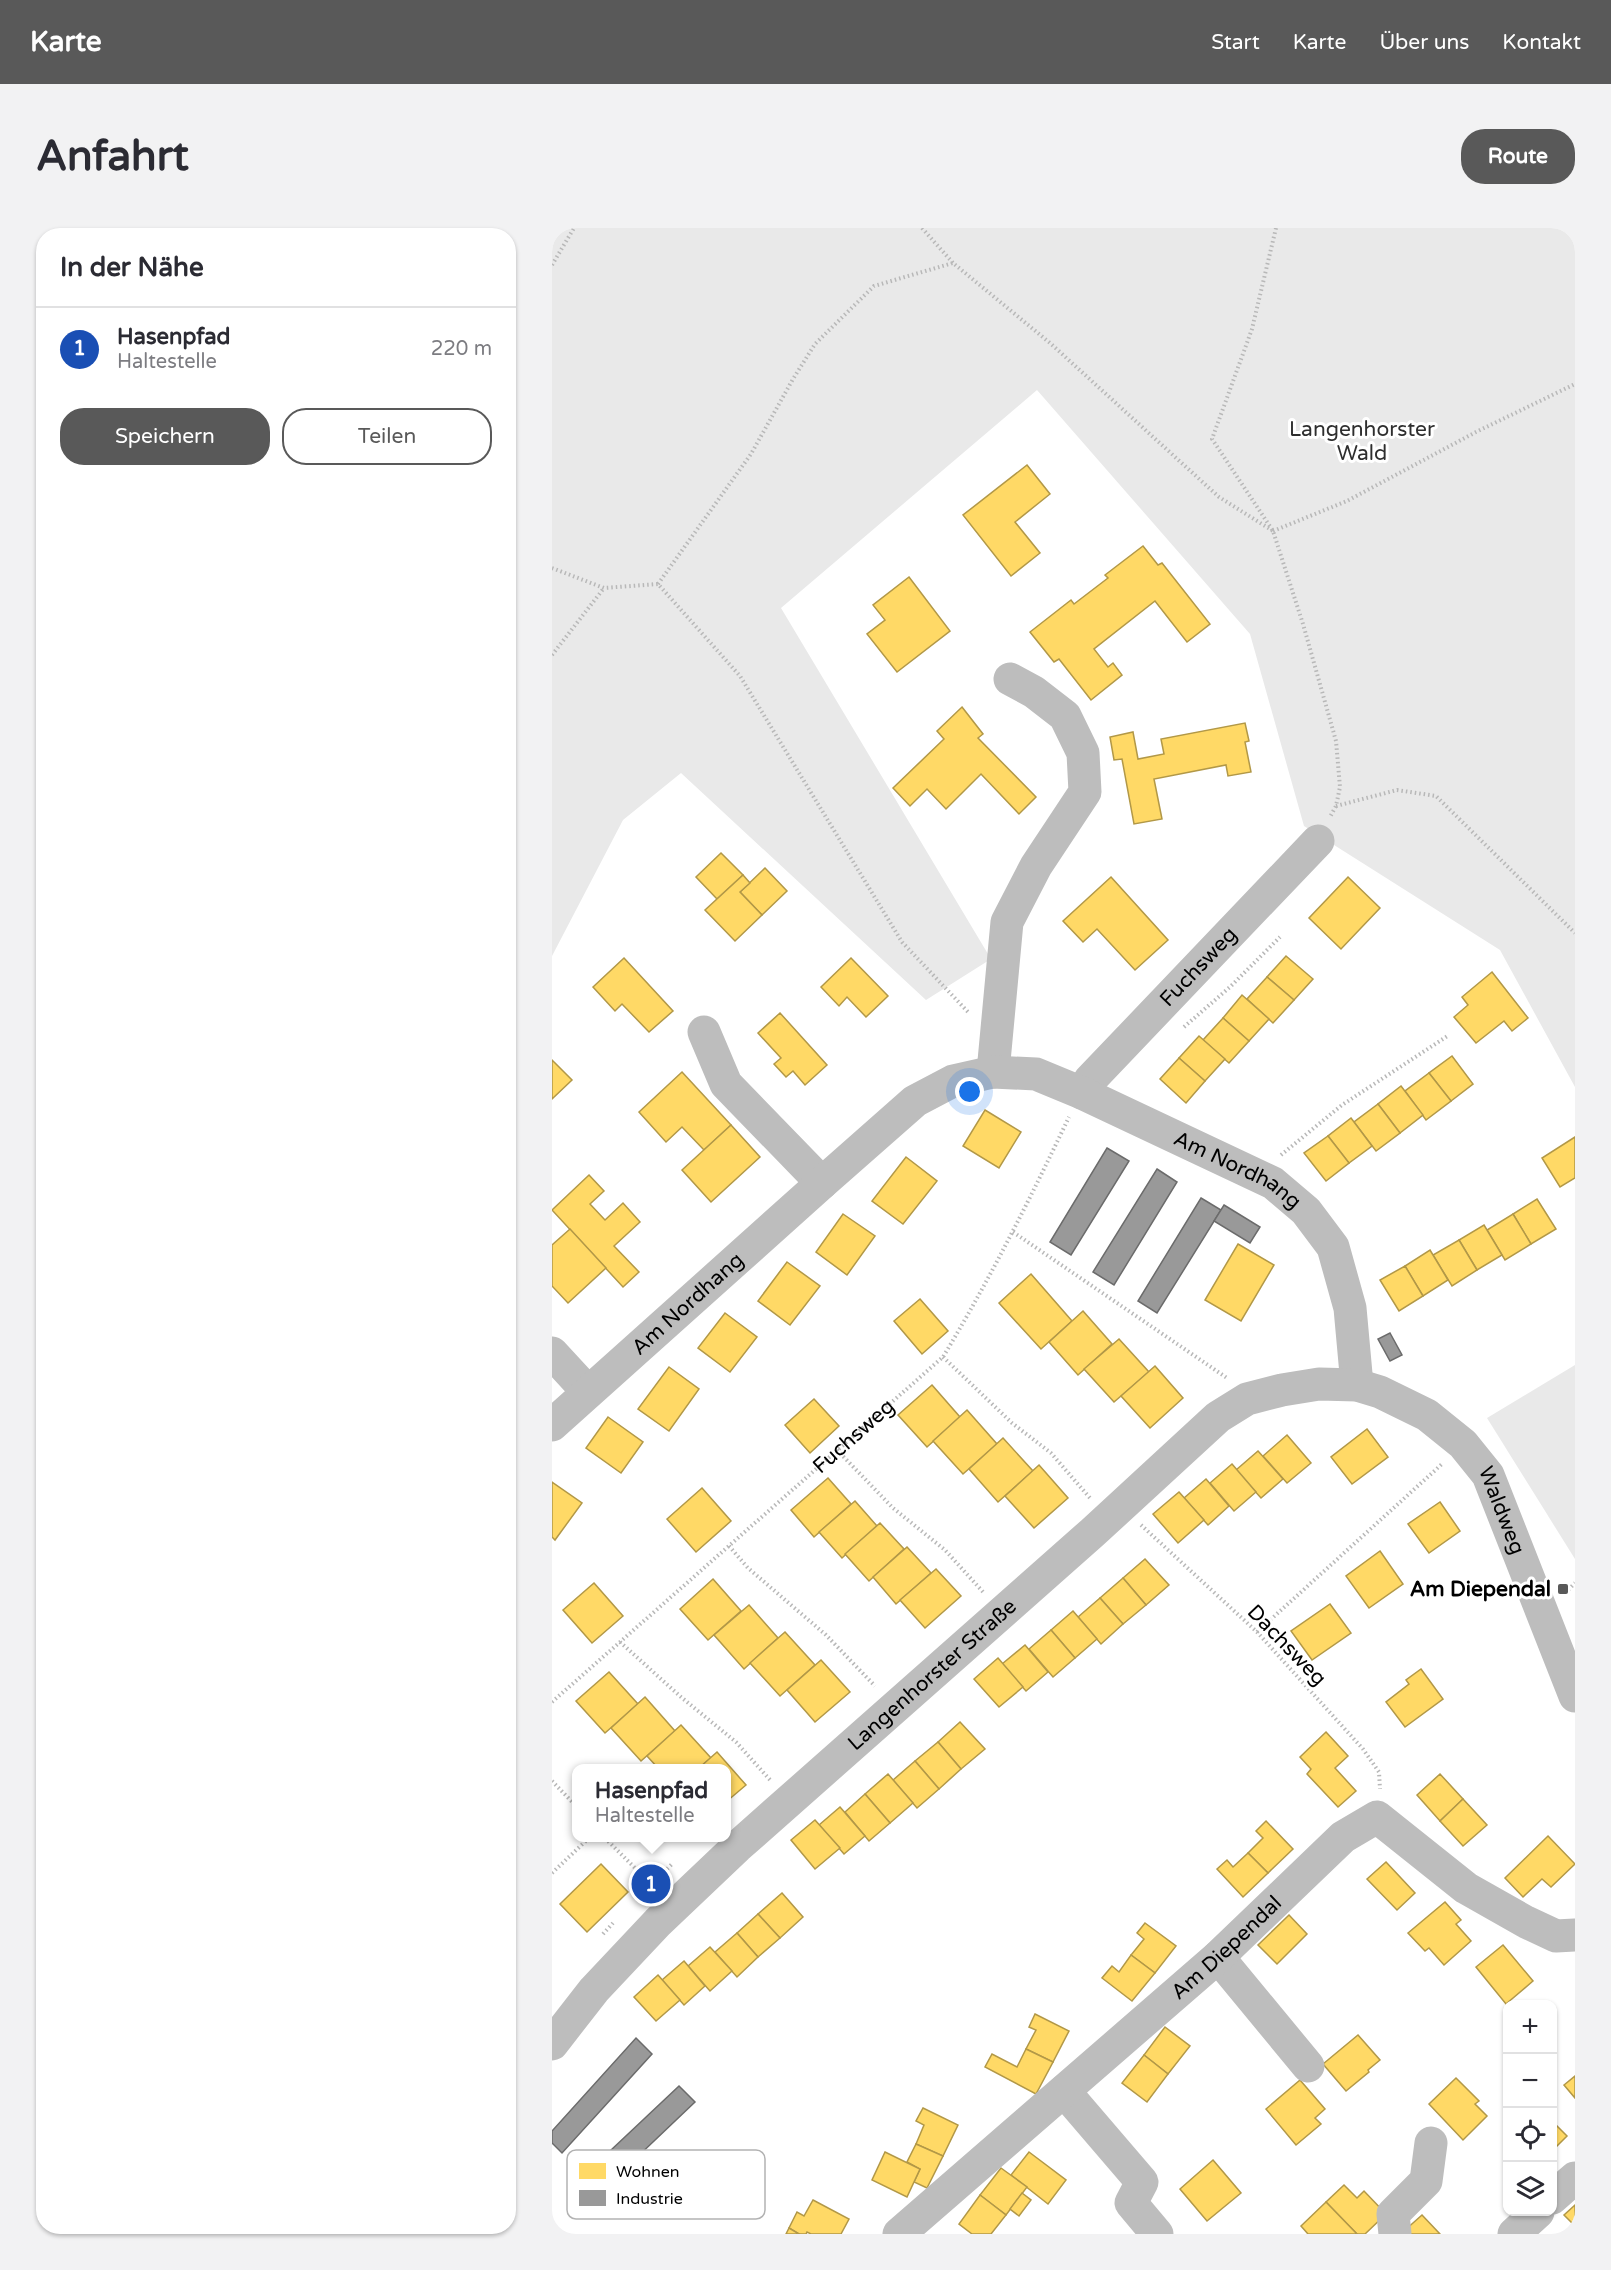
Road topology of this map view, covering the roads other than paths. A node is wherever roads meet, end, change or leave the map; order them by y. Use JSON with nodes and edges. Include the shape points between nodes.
{"nodes":[{"id":1,"x":1010,"y":679,"type":"dead end"},
{"id":2,"x":1318,"y":841,"type":"road end"},
{"id":3,"x":704,"y":1032,"type":"dead end"},
{"id":4,"x":993,"y":1072,"type":"junction"},
{"id":5,"x":1078,"y":1100,"type":"junction"},
{"id":6,"x":822,"y":1183,"type":"junction"},
{"id":7,"x":552,"y":1353,"type":"edge"},
{"id":8,"x":1357,"y":1385,"type":"junction"},
{"id":9,"x":588,"y":1392,"type":"junction"},
{"id":10,"x":552,"y":1425,"type":"edge"},
{"id":11,"x":1575,"y":1696,"type":"edge"},
{"id":12,"x":1575,"y":1935,"type":"edge"},
{"id":13,"x":1218,"y":1957,"type":"junction"},
{"id":14,"x":552,"y":2044,"type":"edge"},
{"id":15,"x":1308,"y":2066,"type":"dead end"},
{"id":16,"x":1064,"y":2091,"type":"junction"},
{"id":17,"x":1431,"y":2143,"type":"dead end"},
{"id":18,"x":1575,"y":2178,"type":"edge"},
{"id":19,"x":1557,"y":2194,"type":"edge"},
{"id":20,"x":1533,"y":2216,"type":"edge"},
{"id":21,"x":899,"y":2234,"type":"edge"},
{"id":22,"x":1157,"y":2234,"type":"edge"},
{"id":23,"x":1395,"y":2234,"type":"edge"},
{"id":24,"x":1514,"y":2234,"type":"edge"}],
"edges":[{"from":1,"to":4,"type":"street","via":[[1065,716],[1083,753],[1085,792],[1036,866],[1007,922]]},
{"from":2,"to":5,"type":"street","name":"Fuchsweg","via":[[1090,1080]]},
{"from":3,"to":6,"type":"street","via":[[726,1084]]},
{"from":4,"to":5,"type":"street","name":"Am Nordhang","via":[[1036,1074]]},
{"from":4,"to":6,"type":"street","name":"Am Nordhang","via":[[953,1081],[915,1101]]},
{"from":5,"to":8,"type":"street","name":"Am Nordhang","via":[[1273,1183],[1306,1211],[1333,1247],[1350,1308]]},
{"from":6,"to":9,"type":"street","name":"Am Nordhang"},
{"from":7,"to":9,"type":"street"},
{"from":8,"to":11,"type":"street","name":"Waldweg","via":[[1427,1414],[1463,1444],[1488,1475]]},
{"from":8,"to":14,"type":"street","name":"Langenhorster Straße","via":[[1319,1384],[1282,1390],[1247,1399],[1218,1417],[736,1847],[594,1990]]},
{"from":9,"to":10,"type":"street","name":"Am Nordhang"},
{"from":12,"to":13,"type":"street","name":"Am Diependal","via":[[1556,1936],[1466,1888],[1377,1817],[1343,1837]]},
{"from":13,"to":15,"type":"street"},
{"from":13,"to":16,"type":"street","name":"Am Diependal"},
{"from":16,"to":21,"type":"street","name":"Am Diependal"},
{"from":16,"to":22,"type":"street","via":[[1142,2182],[1131,2203]]},
{"from":17,"to":23,"type":"street","via":[[1426,2181],[1393,2214]]},
{"from":18,"to":19,"type":"street"},
{"from":20,"to":24,"type":"street"}]}
